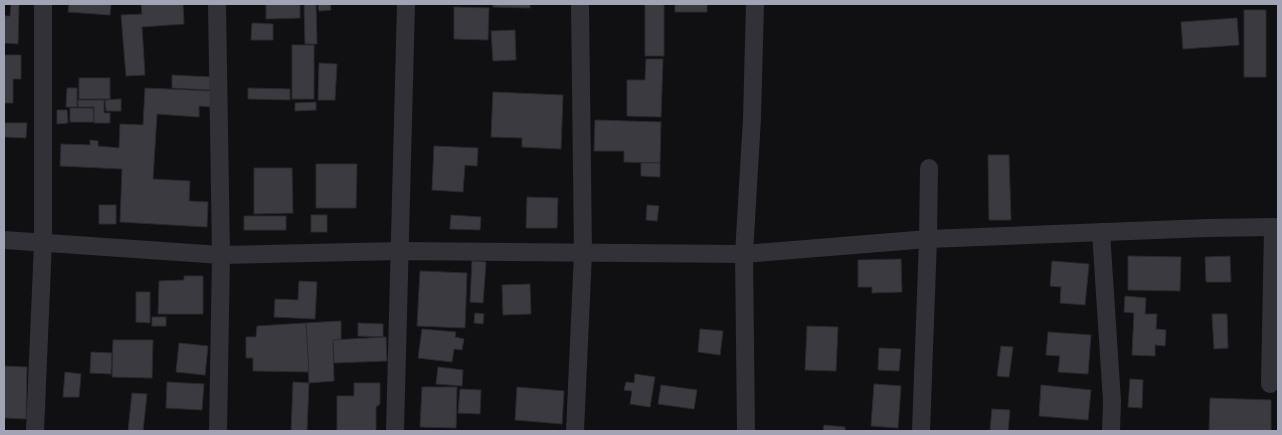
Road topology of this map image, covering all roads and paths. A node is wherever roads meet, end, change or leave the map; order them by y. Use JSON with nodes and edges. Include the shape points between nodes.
{"nodes":[{"id":1,"x":43,"y":4,"type":"edge"},
{"id":2,"x":217,"y":4,"type":"edge"},
{"id":3,"x":406,"y":4,"type":"edge"},
{"id":4,"x":580,"y":4,"type":"edge"},
{"id":5,"x":754,"y":4,"type":"edge"},
{"id":6,"x":929,"y":168,"type":"dead end"},
{"id":7,"x":1275,"y":227,"type":"edge"},
{"id":8,"x":1101,"y":232,"type":"junction"},
{"id":9,"x":928,"y":239,"type":"junction"},
{"id":10,"x":4,"y":240,"type":"edge"},
{"id":11,"x":43,"y":242,"type":"junction"},
{"id":12,"x":399,"y":251,"type":"junction"},
{"id":13,"x":583,"y":253,"type":"junction"},
{"id":14,"x":744,"y":254,"type":"junction"},
{"id":15,"x":221,"y":255,"type":"junction"},
{"id":16,"x":1270,"y":384,"type":"dead end"},
{"id":17,"x":35,"y":431,"type":"edge"},
{"id":18,"x":218,"y":431,"type":"edge"},
{"id":19,"x":395,"y":431,"type":"edge"},
{"id":20,"x":575,"y":431,"type":"edge"},
{"id":21,"x":746,"y":431,"type":"edge"},
{"id":22,"x":921,"y":431,"type":"edge"},
{"id":23,"x":1111,"y":431,"type":"edge"}],
"edges":[{"from":1,"to":11,"type":"street"},
{"from":2,"to":15,"type":"street"},
{"from":3,"to":12,"type":"street"},
{"from":4,"to":13,"type":"street"},
{"from":5,"to":14,"type":"street","via":[[752,118]]},
{"from":6,"to":9,"type":"street"},
{"from":7,"to":8,"type":"street"},
{"from":7,"to":16,"type":"street"},
{"from":8,"to":9,"type":"street"},
{"from":8,"to":23,"type":"street","via":[[1112,401]]},
{"from":9,"to":14,"type":"street"},
{"from":9,"to":22,"type":"street"},
{"from":10,"to":11,"type":"street"},
{"from":11,"to":15,"type":"street"},
{"from":11,"to":17,"type":"street"},
{"from":12,"to":13,"type":"street"},
{"from":12,"to":15,"type":"street"},
{"from":12,"to":19,"type":"street"},
{"from":13,"to":14,"type":"street"},
{"from":13,"to":20,"type":"street"},
{"from":14,"to":21,"type":"street"},
{"from":15,"to":18,"type":"street"}]}
